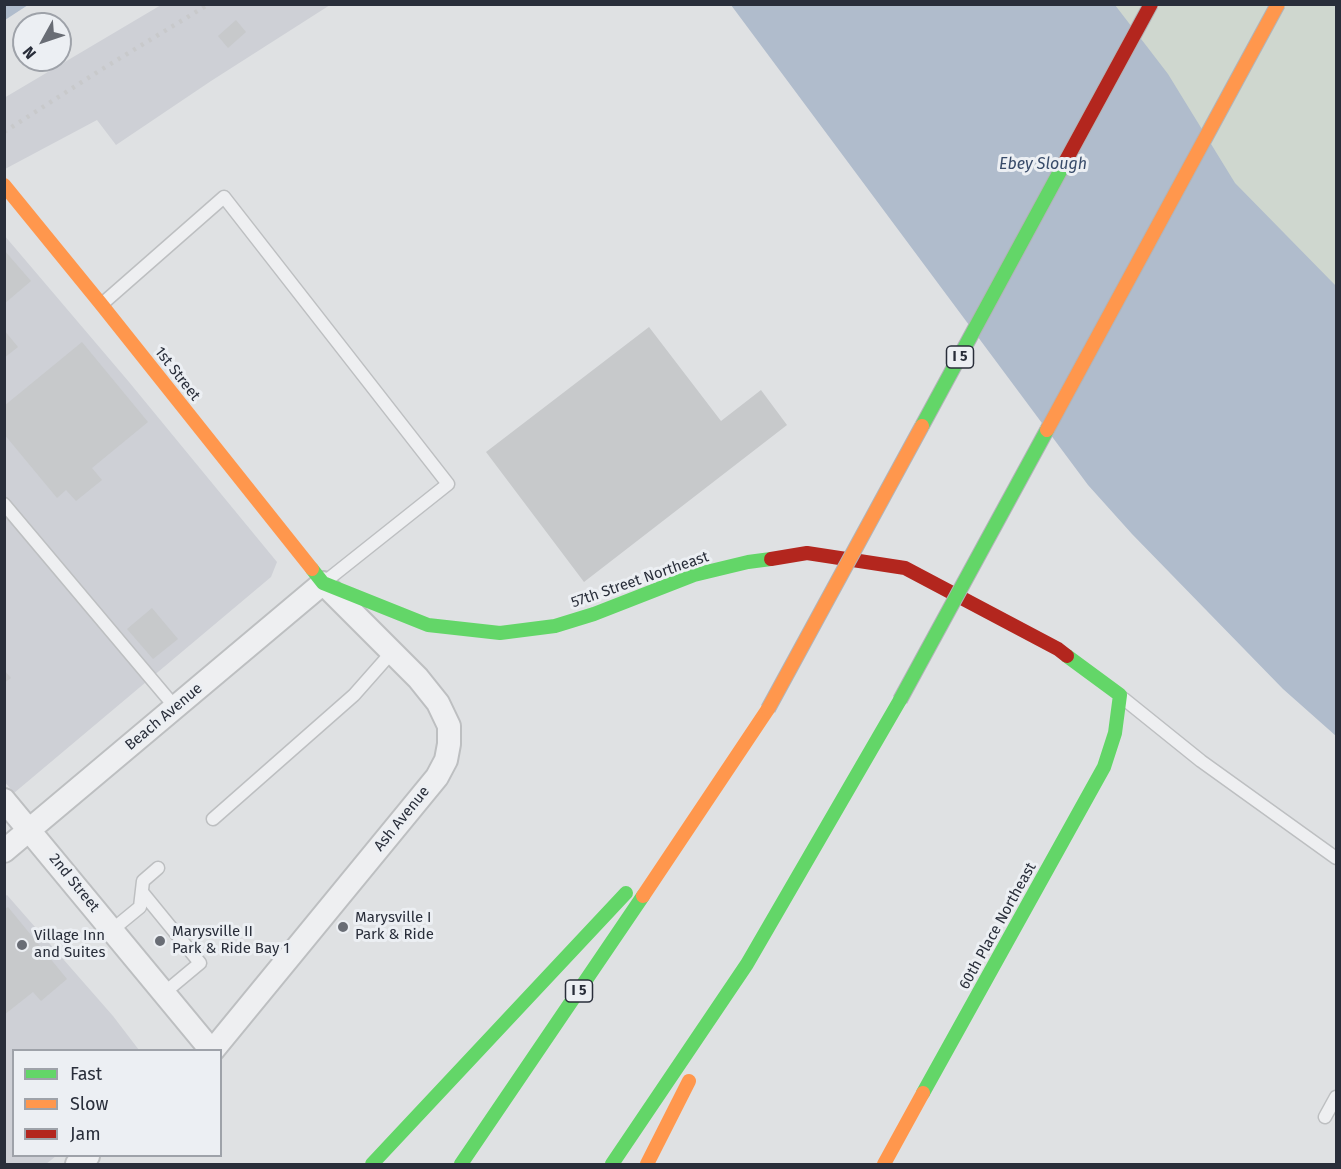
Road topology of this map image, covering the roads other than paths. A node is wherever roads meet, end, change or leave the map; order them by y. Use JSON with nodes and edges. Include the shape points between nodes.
{"nodes":[{"id":1,"x":1151,"y":4,"type":"edge"},
{"id":2,"x":1278,"y":4,"type":"edge"},
{"id":3,"x":4,"y":185,"type":"edge"},
{"id":4,"x":101,"y":304,"type":"junction"},
{"id":5,"x":4,"y":504,"type":"edge"},
{"id":6,"x":323,"y":584,"type":"junction"},
{"id":7,"x":392,"y":652,"type":"junction"},
{"id":8,"x":1120,"y":695,"type":"junction"},
{"id":9,"x":176,"y":707,"type":"junction"},
{"id":10,"x":4,"y":800,"type":"edge"},
{"id":11,"x":697,"y":817,"type":"junction"},
{"id":12,"x":213,"y":819,"type":"dead end"},
{"id":13,"x":30,"y":830,"type":"junction"},
{"id":14,"x":4,"y":850,"type":"edge"},
{"id":15,"x":1336,"y":858,"type":"edge"},
{"id":16,"x":158,"y":868,"type":"dead end"},
{"id":17,"x":142,"y":887,"type":"junction"},
{"id":18,"x":112,"y":930,"type":"junction"},
{"id":19,"x":747,"y":964,"type":"junction"},
{"id":20,"x":164,"y":993,"type":"junction"},
{"id":21,"x":211,"y":1049,"type":"edge"},
{"id":22,"x":213,"y":1049,"type":"edge"},
{"id":23,"x":1336,"y":1097,"type":"edge"},
{"id":24,"x":1325,"y":1117,"type":"dead end"},
{"id":25,"x":372,"y":1164,"type":"edge"},
{"id":26,"x":462,"y":1164,"type":"edge"},
{"id":27,"x":612,"y":1164,"type":"edge"},
{"id":28,"x":647,"y":1164,"type":"edge"},
{"id":29,"x":884,"y":1164,"type":"edge"}],
"edges":[{"from":1,"to":11,"type":"main road","number":"I 5","bridge":true,"via":[[768,710]]},
{"from":2,"to":19,"type":"main road","bridge":true,"via":[[900,700]]},
{"from":3,"to":4,"type":"main road","name":"1st Street"},
{"from":4,"to":6,"type":"main road","name":"1st Street"},
{"from":4,"to":6,"type":"lane","via":[[224,197],[448,484]]},
{"from":5,"to":9,"type":"lane"},
{"from":6,"to":7,"type":"street","name":"Ash Avenue"},
{"from":6,"to":8,"type":"main road","name":"57th Street Northeast","via":[[428,625],[500,633],[555,626],[694,575],[807,552],[905,568],[1058,649]]},
{"from":6,"to":9,"type":"street","name":"Beach Avenue"},
{"from":7,"to":12,"type":"lane","via":[[354,695]]},
{"from":7,"to":22,"type":"street","name":"Ash Avenue","via":[[438,703],[446,718],[446,759],[437,777]]},
{"from":8,"to":15,"type":"lane","via":[[1201,761]]},
{"from":8,"to":29,"type":"main road","name":"60th Place Northeast","via":[[1115,733],[1104,767]]},
{"from":9,"to":13,"type":"street","name":"Beach Avenue"},
{"from":10,"to":13,"type":"street","name":"2nd Street"},
{"from":11,"to":25,"type":"main road"},
{"from":11,"to":26,"type":"main road","number":"I 5"},
{"from":13,"to":14,"type":"street","name":"Beach Avenue"},
{"from":13,"to":18,"type":"street","name":"2nd Street"},
{"from":16,"to":17,"type":"lane"},
{"from":17,"to":18,"type":"lane","via":[[140,907]]},
{"from":17,"to":20,"type":"lane","via":[[200,963]]},
{"from":18,"to":20,"type":"street","name":"2nd Street"},
{"from":19,"to":27,"type":"main road"},
{"from":19,"to":28,"type":"main road"},
{"from":20,"to":21,"type":"street","name":"2nd Street"},
{"from":23,"to":24,"type":"lane"}]}
